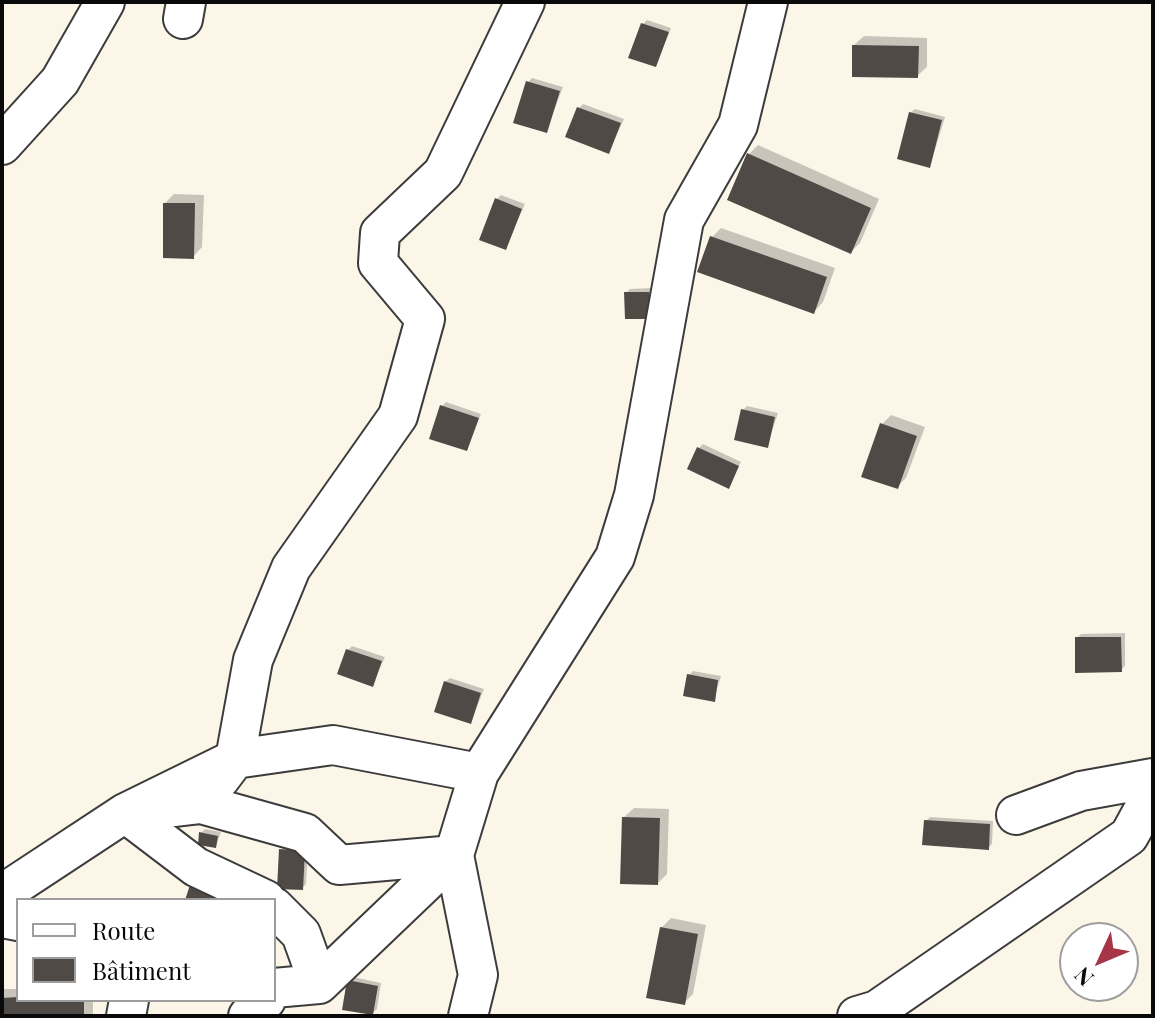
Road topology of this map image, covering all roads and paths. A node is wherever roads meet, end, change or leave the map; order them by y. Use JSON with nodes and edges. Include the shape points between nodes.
{"nodes":[{"id":1,"x":105,"y":2,"type":"edge"},
{"id":2,"x":525,"y":2,"type":"edge"},
{"id":3,"x":768,"y":2,"type":"edge"},
{"id":4,"x":2,"y":145,"type":"edge"},
{"id":5,"x":235,"y":759,"type":"junction"},
{"id":6,"x":479,"y":773,"type":"junction"},
{"id":7,"x":1153,"y":778,"type":"edge"},
{"id":8,"x":1153,"y":792,"type":"edge"},
{"id":9,"x":201,"y":804,"type":"junction"},
{"id":10,"x":125,"y":813,"type":"junction"},
{"id":11,"x":1016,"y":815,"type":"dead end"},
{"id":12,"x":454,"y":855,"type":"junction"},
{"id":13,"x":2,"y":894,"type":"edge"},
{"id":14,"x":262,"y":898,"type":"edge"},
{"id":15,"x":276,"y":909,"type":"edge"},
{"id":16,"x":319,"y":984,"type":"junction"},
{"id":17,"x":276,"y":991,"type":"edge"},
{"id":18,"x":263,"y":1002,"type":"edge"},
{"id":19,"x":248,"y":1016,"type":"edge"},
{"id":20,"x":468,"y":1016,"type":"edge"},
{"id":21,"x":857,"y":1016,"type":"edge"}],
"edges":[{"from":1,"to":4,"type":"street","via":[[60,81]]},
{"from":2,"to":5,"type":"street","via":[[443,173],[380,233],[378,263],[425,319],[398,416],[291,568],[253,660]]},
{"from":3,"to":6,"type":"street","via":[[738,125],[684,220],[634,495],[615,557]]},
{"from":5,"to":6,"type":"street","via":[[333,745]]},
{"from":5,"to":9,"type":"street"},
{"from":5,"to":10,"type":"street"},
{"from":6,"to":12,"type":"street"},
{"from":7,"to":11,"type":"street","via":[[1081,791]]},
{"from":8,"to":21,"type":"street","via":[[1129,836],[877,1010]]},
{"from":9,"to":10,"type":"street"},
{"from":9,"to":12,"type":"street","via":[[305,833],[339,865]]},
{"from":10,"to":13,"type":"street"},
{"from":10,"to":14,"type":"street","via":[[196,867]]},
{"from":12,"to":16,"type":"street"},
{"from":12,"to":20,"type":"street","via":[[478,975]]},
{"from":15,"to":16,"type":"street","via":[[301,934]]},
{"from":16,"to":17,"type":"street"},
{"from":18,"to":19,"type":"street"}]}
